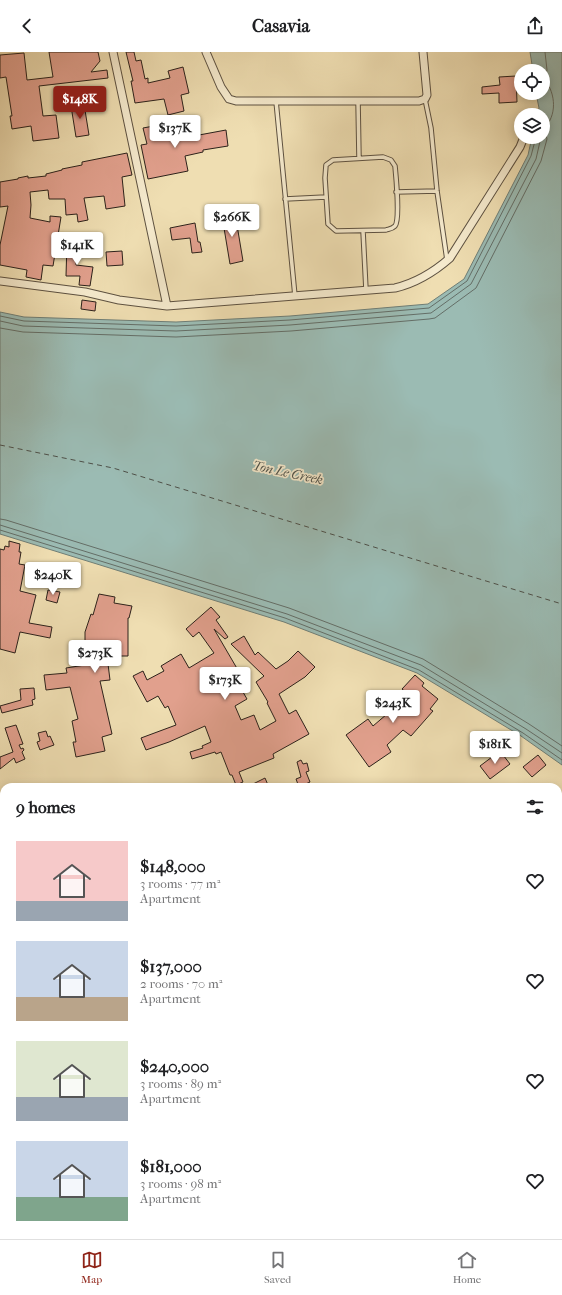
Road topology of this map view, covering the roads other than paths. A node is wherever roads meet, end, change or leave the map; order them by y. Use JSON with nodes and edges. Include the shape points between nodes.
{"nodes":[{"id":1,"x":113,"y":52,"type":"edge"},
{"id":2,"x":206,"y":52,"type":"edge"},
{"id":3,"x":424,"y":52,"type":"edge"},
{"id":4,"x":425,"y":99,"type":"junction"},
{"id":5,"x":276,"y":101,"type":"junction"},
{"id":6,"x":358,"y":101,"type":"junction"},
{"id":7,"x":521,"y":144,"type":"edge"},
{"id":8,"x":359,"y":158,"type":"junction"},
{"id":9,"x":436,"y":191,"type":"junction"},
{"id":10,"x":396,"y":192,"type":"junction"},
{"id":11,"x":326,"y":196,"type":"junction"},
{"id":12,"x":284,"y":199,"type":"junction"},
{"id":13,"x":364,"y":231,"type":"junction"},
{"id":14,"x":447,"y":261,"type":"junction"},
{"id":15,"x":0,"y":281,"type":"edge"},
{"id":16,"x":366,"y":290,"type":"junction"},
{"id":17,"x":295,"y":296,"type":"junction"},
{"id":18,"x":167,"y":306,"type":"junction"}],
"edges":[{"from":1,"to":18,"type":"street"},
{"from":2,"to":5,"type":"street","via":[[221,87],[230,99]]},
{"from":3,"to":4,"type":"street","via":[[428,89]]},
{"from":4,"to":6,"type":"street"},
{"from":4,"to":9,"type":"lane","via":[[431,128]]},
{"from":5,"to":6,"type":"street"},
{"from":5,"to":12,"type":"lane"},
{"from":6,"to":8,"type":"lane"},
{"from":7,"to":14,"type":"street"},
{"from":8,"to":10,"type":"lane","via":[[384,157],[391,160],[395,166]]},
{"from":8,"to":11,"type":"lane","via":[[332,160],[326,165]]},
{"from":9,"to":10,"type":"lane"},
{"from":9,"to":14,"type":"lane"},
{"from":10,"to":13,"type":"lane","via":[[396,225],[386,230]]},
{"from":11,"to":12,"type":"lane"},
{"from":11,"to":13,"type":"lane","via":[[328,224],[331,228],[336,231]]},
{"from":12,"to":17,"type":"lane"},
{"from":13,"to":16,"type":"lane"},
{"from":14,"to":16,"type":"street","via":[[437,270],[408,285]]},
{"from":15,"to":18,"type":"street"},
{"from":16,"to":17,"type":"street"},
{"from":17,"to":18,"type":"street"}]}
